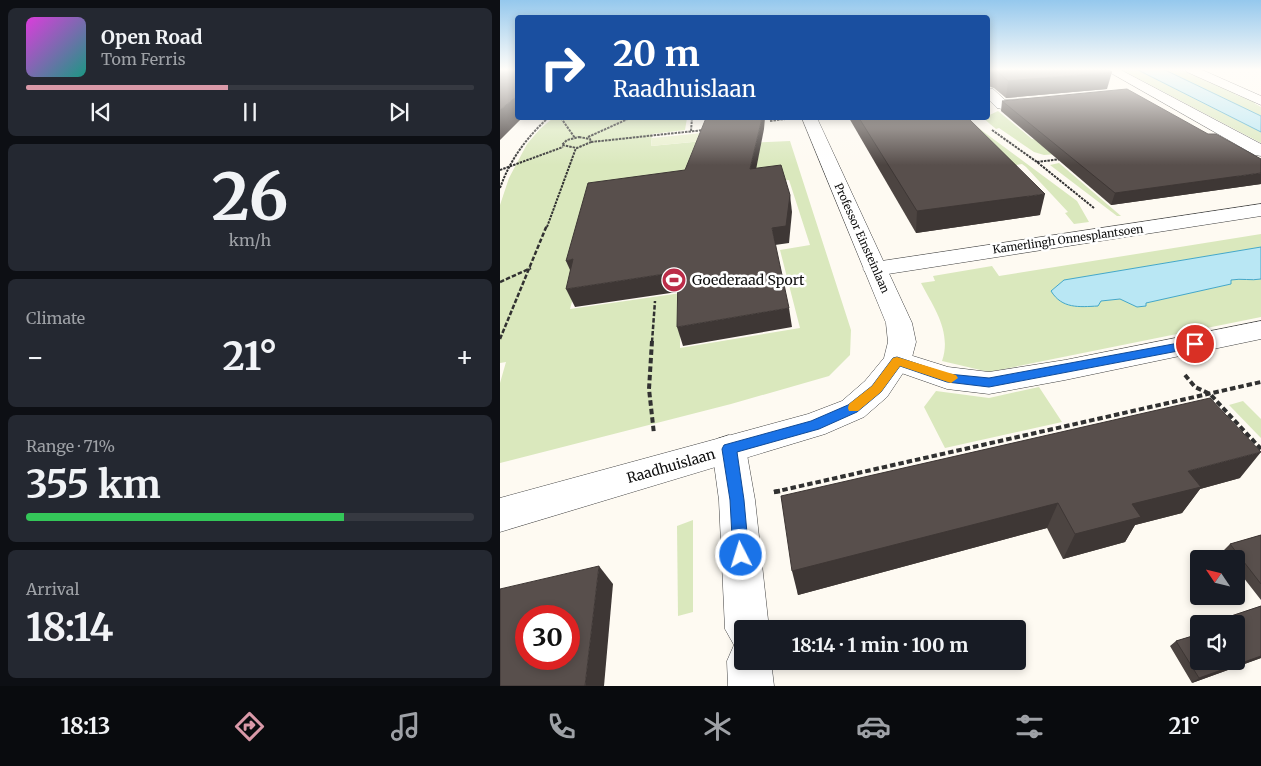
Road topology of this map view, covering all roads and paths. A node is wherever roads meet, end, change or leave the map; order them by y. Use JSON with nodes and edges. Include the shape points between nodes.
{"nodes":[{"id":1,"x":999,"y":101,"type":"edge"},
{"id":2,"x":1049,"y":101,"type":"edge"},
{"id":3,"x":1170,"y":101,"type":"edge"},
{"id":4,"x":546,"y":120,"type":"edge"},
{"id":5,"x":562,"y":120,"type":"edge"},
{"id":6,"x":626,"y":120,"type":"edge"},
{"id":7,"x":692,"y":120,"type":"edge"},
{"id":8,"x":810,"y":120,"type":"edge"},
{"id":9,"x":705,"y":129,"type":"edge"},
{"id":10,"x":991,"y":129,"type":"dead end"},
{"id":11,"x":691,"y":131,"type":"junction"},
{"id":12,"x":575,"y":138,"type":"junction"},
{"id":13,"x":587,"y":138,"type":"junction"},
{"id":14,"x":591,"y":142,"type":"junction"},
{"id":15,"x":563,"y":147,"type":"junction"},
{"id":16,"x":576,"y":148,"type":"junction"},
{"id":17,"x":1261,"y":151,"type":"edge"},
{"id":18,"x":1066,"y":158,"type":"edge"},
{"id":19,"x":1037,"y":162,"type":"junction"},
{"id":20,"x":508,"y":168,"type":"junction"},
{"id":21,"x":500,"y":170,"type":"edge"},
{"id":22,"x":500,"y":188,"type":"edge"},
{"id":23,"x":1261,"y":210,"type":"edge"},
{"id":24,"x":1120,"y":232,"type":"junction"},
{"id":25,"x":531,"y":268,"type":"junction"},
{"id":26,"x":876,"y":269,"type":"junction"},
{"id":27,"x":500,"y":282,"type":"edge"},
{"id":28,"x":655,"y":301,"type":"dead end"},
{"id":29,"x":1261,"y":330,"type":"edge"},
{"id":30,"x":500,"y":340,"type":"edge"},
{"id":31,"x":1161,"y":351,"type":"junction"},
{"id":32,"x":897,"y":361,"type":"junction"},
{"id":33,"x":1261,"y":382,"type":"edge"},
{"id":34,"x":1210,"y":394,"type":"junction"},
{"id":35,"x":729,"y":449,"type":"junction"},
{"id":36,"x":1261,"y":449,"type":"edge"},
{"id":37,"x":657,"y":470,"type":"junction"},
{"id":38,"x":737,"y":500,"type":"junction"},
{"id":39,"x":500,"y":515,"type":"edge"},
{"id":40,"x":746,"y":620,"type":"edge"},
{"id":41,"x":750,"y":670,"type":"edge"},
{"id":42,"x":751,"y":686,"type":"edge"}],
"edges":[{"from":1,"to":2,"type":"street","via":[[1002,105]]},
{"from":3,"to":17,"type":"street"},
{"from":4,"to":20,"type":"path","via":[[527,140]]},
{"from":5,"to":12,"type":"path"},
{"from":6,"to":13,"type":"path"},
{"from":7,"to":11,"type":"path"},
{"from":8,"to":26,"type":"street","name":"Professor Einsteinlaan"},
{"from":9,"to":11,"type":"path"},
{"from":10,"to":19,"type":"path"},
{"from":11,"to":14,"type":"path"},
{"from":12,"to":13,"type":"path"},
{"from":12,"to":15,"type":"path","via":[[564,142]]},
{"from":13,"to":14,"type":"path"},
{"from":14,"to":16,"type":"path"},
{"from":15,"to":16,"type":"path"},
{"from":15,"to":20,"type":"path"},
{"from":16,"to":25,"type":"path"},
{"from":18,"to":19,"type":"path"},
{"from":19,"to":24,"type":"path","via":[[1085,199]]},
{"from":20,"to":21,"type":"path"},
{"from":20,"to":22,"type":"path"},
{"from":23,"to":24,"type":"street","name":"Kamerlingh Onnesplantsoen"},
{"from":24,"to":26,"type":"street","name":"Kamerlingh Onnesplantsoen"},
{"from":25,"to":27,"type":"path"},
{"from":25,"to":30,"type":"path"},
{"from":26,"to":32,"type":"street","name":"Professor Einsteinlaan","via":[[899,323],[902,342]]},
{"from":28,"to":37,"type":"path","via":[[649,389]]},
{"from":29,"to":31,"type":"street"},
{"from":31,"to":32,"type":"street","via":[[989,383],[947,378]]},
{"from":31,"to":34,"type":"path","via":[[1195,387]]},
{"from":32,"to":35,"type":"street","name":"Raadhuislaan","via":[[876,389],[853,409],[814,425]]},
{"from":33,"to":34,"type":"path"},
{"from":34,"to":36,"type":"path"},
{"from":34,"to":38,"type":"path"},
{"from":35,"to":37,"type":"street","name":"Raadhuislaan"},
{"from":35,"to":38,"type":"street"},
{"from":37,"to":39,"type":"street","name":"Raadhuislaan"},
{"from":38,"to":40,"type":"street"},
{"from":41,"to":42,"type":"street"}]}
